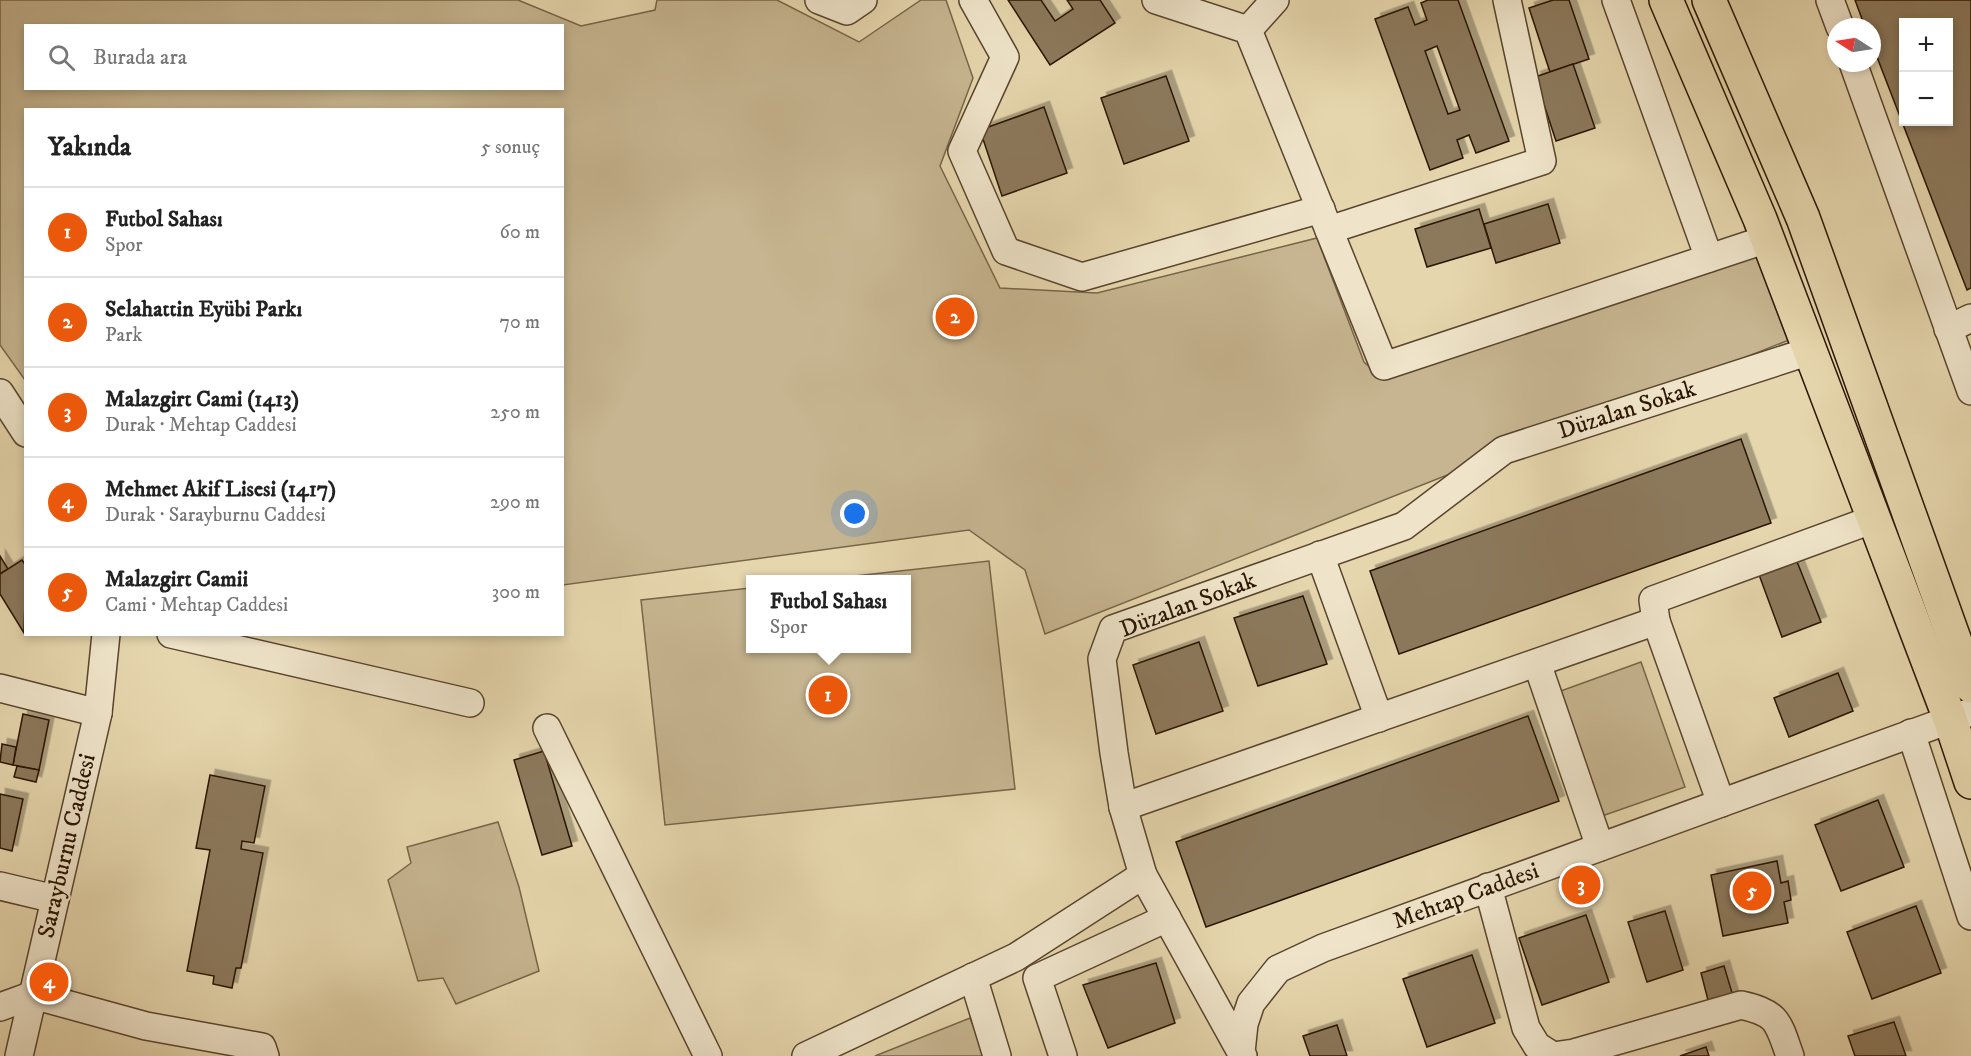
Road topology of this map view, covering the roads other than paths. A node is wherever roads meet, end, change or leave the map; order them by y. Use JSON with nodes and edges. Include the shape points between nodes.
{"nodes":[{"id":1,"x":819,"y":0,"type":"edge"},
{"id":2,"x":863,"y":0,"type":"edge"},
{"id":3,"x":973,"y":0,"type":"edge"},
{"id":4,"x":1156,"y":0,"type":"edge"},
{"id":5,"x":1275,"y":0,"type":"edge"},
{"id":6,"x":1507,"y":0,"type":"edge"},
{"id":7,"x":1616,"y":0,"type":"edge"},
{"id":8,"x":1666,"y":0,"type":"edge"},
{"id":9,"x":1709,"y":0,"type":"edge"},
{"id":10,"x":1830,"y":0,"type":"edge"},
{"id":11,"x":1837,"y":18,"type":"edge"},
{"id":12,"x":1248,"y":30,"type":"junction"},
{"id":13,"x":1856,"y":72,"type":"edge"},
{"id":14,"x":1325,"y":220,"type":"junction"},
{"id":15,"x":1767,"y":238,"type":"junction"},
{"id":16,"x":1709,"y":258,"type":"junction"},
{"id":17,"x":1959,"y":324,"type":"edge"},
{"id":18,"x":1810,"y":351,"type":"junction"},
{"id":19,"x":1971,"y":391,"type":"edge"},
{"id":20,"x":0,"y":393,"type":"edge"},
{"id":21,"x":24,"y":430,"type":"edge"},
{"id":22,"x":1874,"y":519,"type":"junction"},
{"id":23,"x":1320,"y":555,"type":"junction"},
{"id":24,"x":1656,"y":621,"type":"junction"},
{"id":25,"x":106,"y":636,"type":"edge"},
{"id":26,"x":180,"y":636,"type":"edge"},
{"id":27,"x":1537,"y":663,"type":"junction"},
{"id":28,"x":1971,"y":686,"type":"edge"},
{"id":29,"x":0,"y":688,"type":"edge"},
{"id":30,"x":470,"y":703,"type":"dead end"},
{"id":31,"x":98,"y":713,"type":"junction"},
{"id":32,"x":1960,"y":715,"type":"edge"},
{"id":33,"x":1378,"y":718,"type":"junction"},
{"id":34,"x":547,"y":728,"type":"dead end"},
{"id":35,"x":1911,"y":733,"type":"junction"},
{"id":36,"x":1971,"y":782,"type":"edge"},
{"id":37,"x":1721,"y":802,"type":"junction"},
{"id":38,"x":1123,"y":807,"type":"junction"},
{"id":39,"x":1600,"y":846,"type":"junction"},
{"id":40,"x":1143,"y":874,"type":"junction"},
{"id":41,"x":0,"y":886,"type":"edge"},
{"id":42,"x":1488,"y":887,"type":"junction"},
{"id":43,"x":55,"y":899,"type":"junction"},
{"id":44,"x":1971,"y":916,"type":"edge"},
{"id":45,"x":1167,"y":918,"type":"junction"},
{"id":46,"x":973,"y":978,"type":"junction"},
{"id":47,"x":33,"y":995,"type":"junction"},
{"id":48,"x":0,"y":1007,"type":"edge"},
{"id":49,"x":815,"y":1054,"type":"edge"},
{"id":50,"x":1242,"y":1054,"type":"edge"},
{"id":51,"x":19,"y":1056,"type":"edge"},
{"id":52,"x":266,"y":1056,"type":"edge"},
{"id":53,"x":708,"y":1056,"type":"edge"},
{"id":54,"x":997,"y":1056,"type":"edge"},
{"id":55,"x":1063,"y":1056,"type":"edge"},
{"id":56,"x":1790,"y":1056,"type":"edge"}],
"edges":[{"from":1,"to":2,"type":"street","via":[[847,11]]},
{"from":3,"to":14,"type":"street","via":[[1005,57],[962,151],[1006,252],[1082,277]]},
{"from":4,"to":12,"type":"street"},
{"from":5,"to":12,"type":"street"},
{"from":6,"to":14,"type":"street","via":[[1542,161]]},
{"from":7,"to":16,"type":"street"},
{"from":8,"to":15,"type":"main road"},
{"from":9,"to":28,"type":"main road","via":[[1803,218]]},
{"from":10,"to":11,"type":"street"},
{"from":12,"to":14,"type":"street"},
{"from":13,"to":17,"type":"street"},
{"from":14,"to":16,"type":"street","via":[[1384,366]]},
{"from":15,"to":16,"type":"street"},
{"from":15,"to":18,"type":"main road"},
{"from":17,"to":19,"type":"street"},
{"from":18,"to":22,"type":"main road"},
{"from":18,"to":23,"type":"street","name":"Düzalan Sokak","via":[[1504,450],[1404,526]]},
{"from":20,"to":21,"type":"street"},
{"from":22,"to":24,"type":"street","via":[[1653,600]]},
{"from":22,"to":32,"type":"main road"},
{"from":23,"to":33,"type":"street"},
{"from":23,"to":38,"type":"street","name":"Düzalan Sokak","via":[[1113,629],[1102,659]]},
{"from":24,"to":27,"type":"street"},
{"from":24,"to":37,"type":"street"},
{"from":25,"to":31,"type":"street","name":"Sarayburnu Caddesi"},
{"from":26,"to":30,"type":"street"},
{"from":27,"to":33,"type":"street"},
{"from":27,"to":39,"type":"street"},
{"from":29,"to":31,"type":"street"},
{"from":31,"to":43,"type":"street","name":"Sarayburnu Caddesi"},
{"from":32,"to":35,"type":"street","name":"Mehtap Caddesi"},
{"from":32,"to":36,"type":"main road"},
{"from":33,"to":38,"type":"street"},
{"from":34,"to":53,"type":"street"},
{"from":35,"to":37,"type":"street","name":"Mehtap Caddesi"},
{"from":35,"to":44,"type":"street"},
{"from":37,"to":39,"type":"street","name":"Mehtap Caddesi"},
{"from":38,"to":40,"type":"street","name":"Düzalan Sokak"},
{"from":39,"to":42,"type":"street","name":"Mehtap Caddesi"},
{"from":40,"to":45,"type":"street","name":"Düzalan Sokak"},
{"from":40,"to":46,"type":"street","via":[[1016,957]]},
{"from":41,"to":43,"type":"street"},
{"from":42,"to":50,"type":"street","name":"Mehtap Caddesi","via":[[1323,948],[1278,969],[1251,1003],[1244,1024]]},
{"from":42,"to":56,"type":"street","via":[[1527,1028],[1537,1046],[1553,1056],[1741,1005],[1761,1009],[1778,1022]]},
{"from":43,"to":47,"type":"street","name":"Sarayburnu Caddesi"},
{"from":45,"to":50,"type":"street","name":"Düzalan Sokak"},
{"from":45,"to":55,"type":"street","via":[[1037,978]]},
{"from":46,"to":49,"type":"street"},
{"from":46,"to":54,"type":"street"},
{"from":47,"to":48,"type":"street"},
{"from":47,"to":51,"type":"street","name":"Sarayburnu Caddesi"},
{"from":47,"to":52,"type":"street","via":[[146,1026],[262,1047]]}]}
